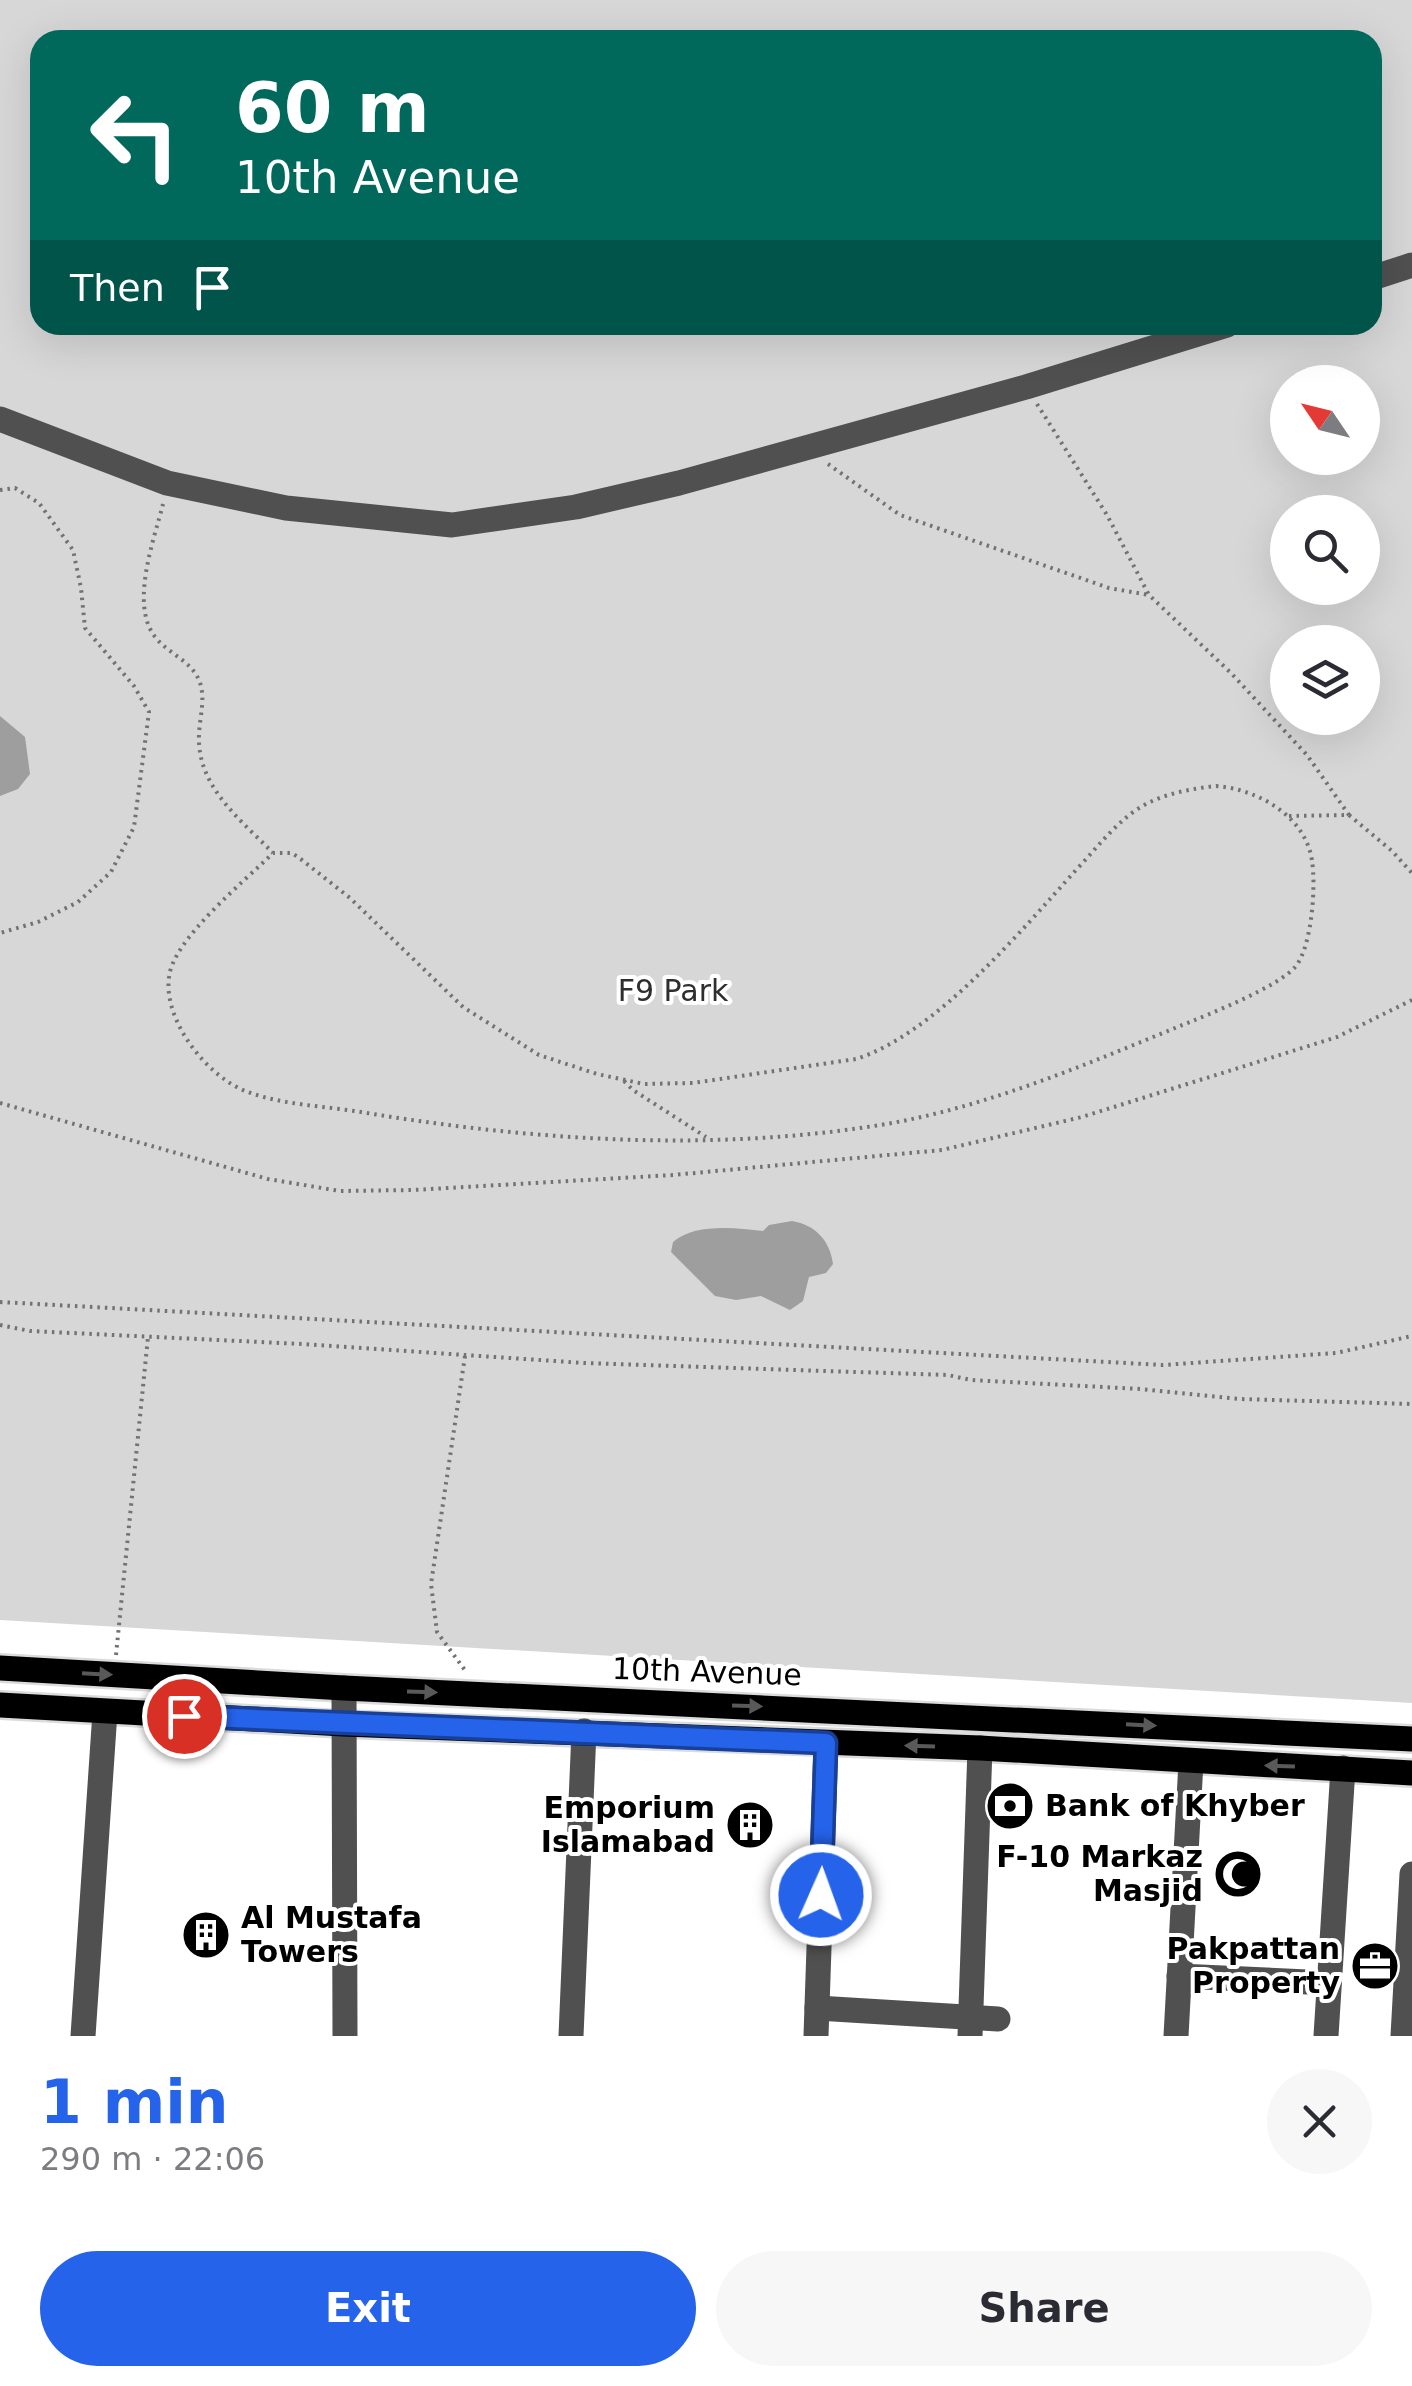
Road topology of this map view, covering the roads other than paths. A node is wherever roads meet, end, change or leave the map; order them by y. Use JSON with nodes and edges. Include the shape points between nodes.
{"nodes":[{"id":1,"x":1412,"y":265,"type":"edge"},
{"id":2,"x":1382,"y":275,"type":"edge"},
{"id":3,"x":1194,"y":335,"type":"edge"},
{"id":4,"x":0,"y":419,"type":"edge"},
{"id":5,"x":0,"y":1668,"type":"edge"},
{"id":6,"x":344,"y":1688,"type":"junction"},
{"id":7,"x":0,"y":1705,"type":"edge"},
{"id":8,"x":105,"y":1712,"type":"junction"},
{"id":9,"x":1069,"y":1722,"type":"junction"},
{"id":10,"x":343,"y":1724,"type":"junction"},
{"id":11,"x":584,"y":1731,"type":"junction"},
{"id":12,"x":1412,"y":1739,"type":"edge"},
{"id":13,"x":826,"y":1743,"type":"junction"},
{"id":14,"x":980,"y":1748,"type":"junction"},
{"id":15,"x":1068,"y":1754,"type":"junction"},
{"id":16,"x":1191,"y":1762,"type":"junction"},
{"id":17,"x":1342,"y":1768,"type":"junction"},
{"id":18,"x":1412,"y":1773,"type":"edge"},
{"id":19,"x":1412,"y":1874,"type":"edge"},
{"id":20,"x":1410,"y":1946,"type":"edge"},
{"id":21,"x":1179,"y":1976,"type":"junction"},
{"id":22,"x":1329,"y":1984,"type":"junction"},
{"id":23,"x":817,"y":2008,"type":"junction"},
{"id":24,"x":998,"y":2020,"type":"dead end"},
{"id":25,"x":970,"y":2027,"type":"edge"},
{"id":26,"x":83,"y":2036,"type":"edge"},
{"id":27,"x":346,"y":2036,"type":"edge"},
{"id":28,"x":572,"y":2036,"type":"edge"},
{"id":29,"x":816,"y":2036,"type":"edge"},
{"id":30,"x":1176,"y":2036,"type":"edge"},
{"id":31,"x":1326,"y":2036,"type":"edge"},
{"id":32,"x":1403,"y":2036,"type":"edge"}],
"edges":[{"from":1,"to":2,"type":"street"},
{"from":3,"to":4,"type":"street","via":[[1026,387],[576,507],[452,524],[286,508],[167,483]]},
{"from":5,"to":6,"type":"main road","name":"10th Avenue","one_way":true},
{"from":6,"to":9,"type":"main road","name":"10th Avenue","one_way":true},
{"from":6,"to":10,"type":"street"},
{"from":7,"to":8,"type":"main road"},
{"from":8,"to":10,"type":"main road"},
{"from":8,"to":26,"type":"street"},
{"from":9,"to":12,"type":"main road","name":"10th Avenue","one_way":true},
{"from":9,"to":15,"type":"main road"},
{"from":10,"to":11,"type":"main road"},
{"from":10,"to":27,"type":"street"},
{"from":11,"to":13,"type":"main road"},
{"from":11,"to":28,"type":"street"},
{"from":14,"to":13,"type":"main road","one_way":true},
{"from":13,"to":23,"type":"street"},
{"from":14,"to":15,"type":"main road"},
{"from":14,"to":25,"type":"street"},
{"from":15,"to":16,"type":"main road"},
{"from":17,"to":16,"type":"main road","one_way":true},
{"from":16,"to":21,"type":"street"},
{"from":17,"to":18,"type":"main road"},
{"from":17,"to":22,"type":"street"},
{"from":19,"to":20,"type":"street"},
{"from":20,"to":32,"type":"street"},
{"from":21,"to":22,"type":"street"},
{"from":21,"to":30,"type":"street"},
{"from":22,"to":31,"type":"street"},
{"from":23,"to":25,"type":"street"},
{"from":23,"to":29,"type":"street"},
{"from":24,"to":25,"type":"street"}]}
